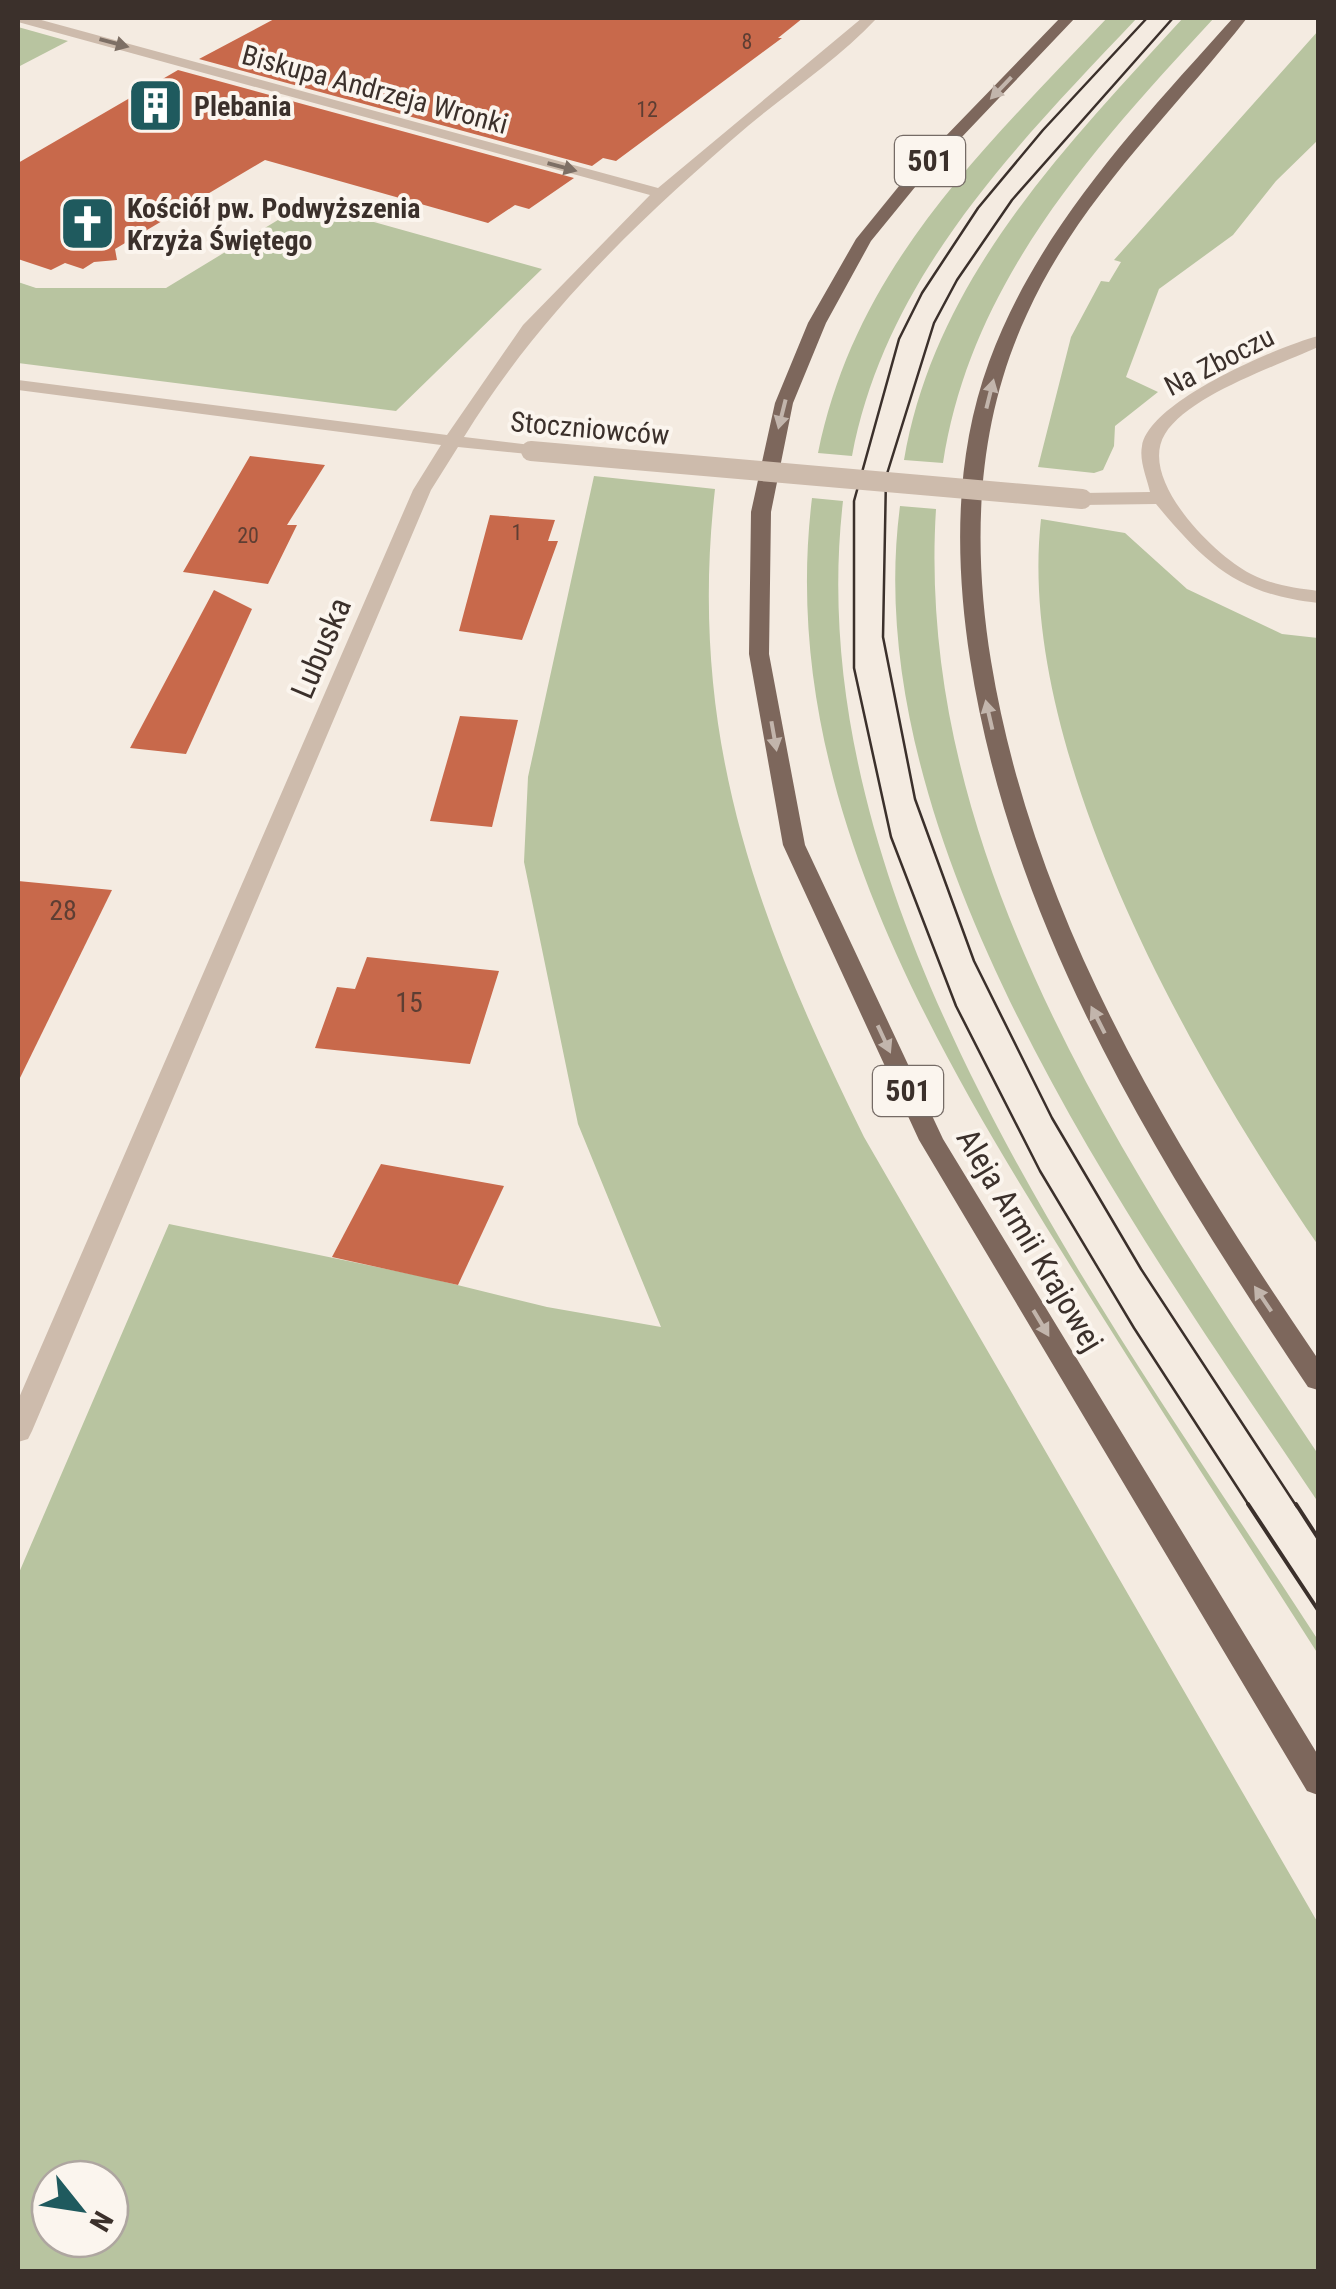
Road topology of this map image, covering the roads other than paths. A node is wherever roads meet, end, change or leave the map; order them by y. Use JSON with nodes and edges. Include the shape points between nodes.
{"nodes":[{"id":1,"x":20,"y":18,"type":"edge"},
{"id":2,"x":870,"y":18,"type":"edge"},
{"id":3,"x":1068,"y":18,"type":"edge"},
{"id":4,"x":1240,"y":18,"type":"edge"},
{"id":5,"x":658,"y":194,"type":"junction"},
{"id":6,"x":1318,"y":341,"type":"edge"},
{"id":7,"x":18,"y":386,"type":"edge"},
{"id":8,"x":452,"y":443,"type":"junction"},
{"id":9,"x":1160,"y":498,"type":"junction"},
{"id":10,"x":1318,"y":597,"type":"edge"},
{"id":11,"x":1318,"y":1380,"type":"edge"},
{"id":12,"x":18,"y":1432,"type":"edge"},
{"id":13,"x":1318,"y":1782,"type":"edge"}],
"edges":[{"from":1,"to":5,"type":"street","name":"Biskupa Andrzeja Wronki","one_way":true},
{"from":2,"to":5,"type":"street","name":"Lubuska"},
{"from":3,"to":13,"type":"main road","name":"Aleja Armii Krajowej","number":"501","one_way":true,"via":[[902,193],[864,240],[817,323],[784,403],[761,512],[760,654],[794,844],[931,1140]]},
{"from":11,"to":4,"type":"main road","one_way":true,"via":[[1151,1117],[1058,940],[1010,807],[980,680],[966,546],[977,445],[998,361],[1046,263],[1087,196]]},
{"from":5,"to":8,"type":"street","name":"Lubuska","via":[[546,309]]},
{"from":6,"to":9,"type":"street","name":"Na Zboczu","via":[[1183,405],[1160,424],[1151,443]]},
{"from":7,"to":8,"type":"street","name":"Stoczniowców"},
{"from":8,"to":9,"type":"street","name":"Stoczniowców","bridge":true,"via":[[1082,499]]},
{"from":8,"to":12,"type":"street","name":"Lubuska","via":[[422,490]]},
{"from":9,"to":10,"type":"street","via":[[1234,576]]}]}
